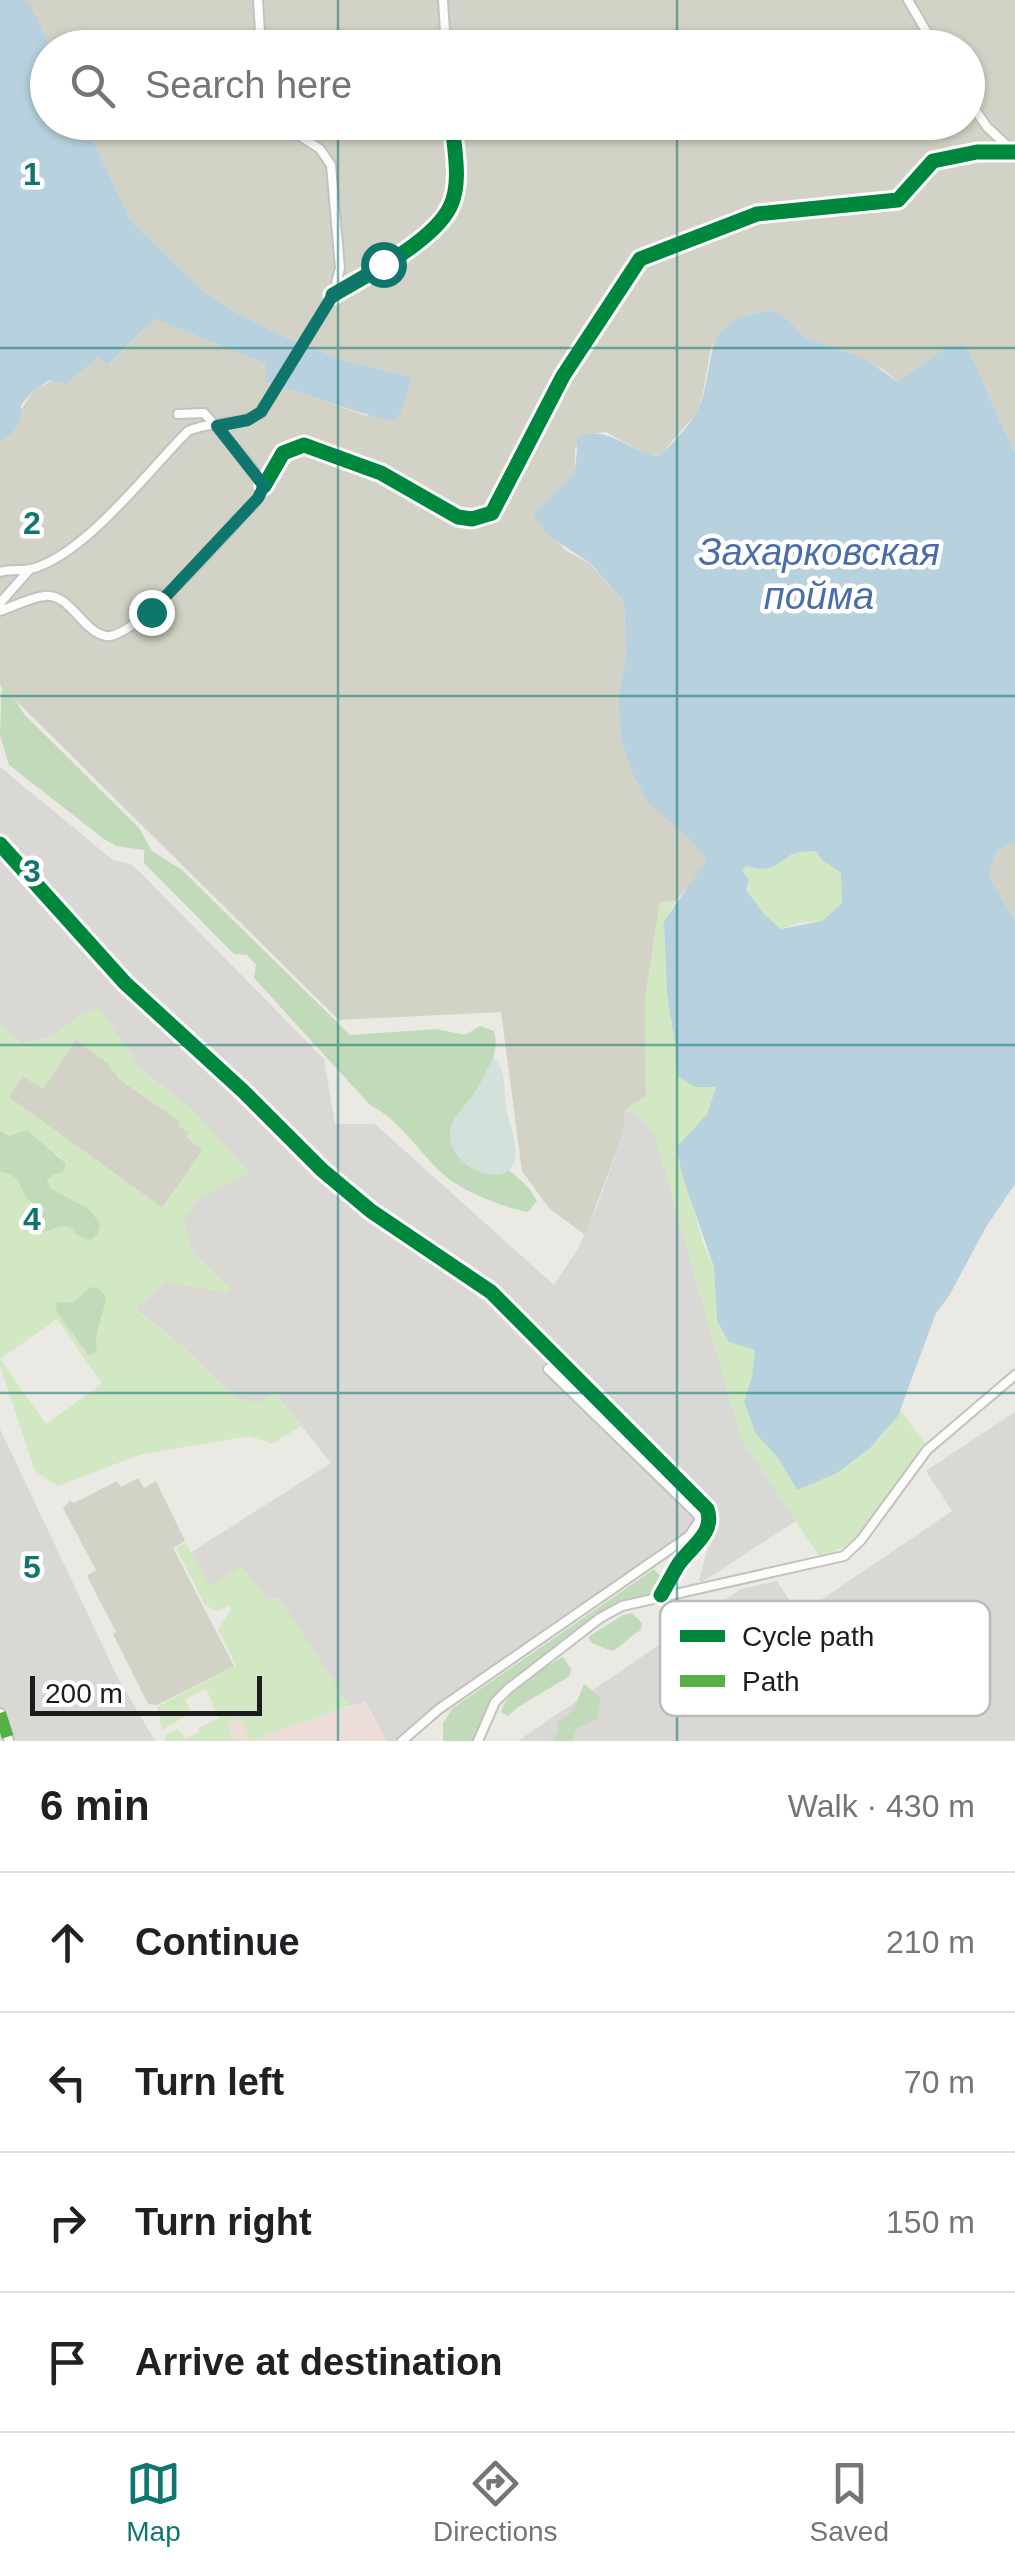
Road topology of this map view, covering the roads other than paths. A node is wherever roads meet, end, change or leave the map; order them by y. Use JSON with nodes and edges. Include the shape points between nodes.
{"nodes":[{"id":1,"x":258,"y":0,"type":"edge"},
{"id":2,"x":443,"y":0,"type":"edge"},
{"id":3,"x":908,"y":0,"type":"edge"},
{"id":4,"x":260,"y":30,"type":"edge"},
{"id":5,"x":445,"y":30,"type":"edge"},
{"id":6,"x":926,"y":30,"type":"edge"},
{"id":7,"x":985,"y":123,"type":"edge"},
{"id":8,"x":306,"y":140,"type":"edge"},
{"id":9,"x":453,"y":140,"type":"edge"},
{"id":10,"x":1014,"y":152,"type":"edge"},
{"id":11,"x":333,"y":295,"type":"junction"},
{"id":12,"x":178,"y":414,"type":"dead end"},
{"id":13,"x":217,"y":426,"type":"junction"},
{"id":14,"x":264,"y":486,"type":"junction"},
{"id":15,"x":30,"y":569,"type":"junction"},
{"id":16,"x":0,"y":572,"type":"edge"},
{"id":17,"x":0,"y":607,"type":"edge"},
{"id":18,"x":0,"y":844,"type":"edge"},
{"id":19,"x":548,"y":1369,"type":"dead end"},
{"id":20,"x":1015,"y":1374,"type":"edge"},
{"id":21,"x":669,"y":1550,"type":"junction"},
{"id":22,"x":678,"y":1564,"type":"junction"},
{"id":23,"x":661,"y":1595,"type":"junction"},
{"id":24,"x":0,"y":1713,"type":"edge"},
{"id":25,"x":10,"y":1741,"type":"edge"},
{"id":26,"x":402,"y":1741,"type":"edge"},
{"id":27,"x":478,"y":1741,"type":"edge"}],
"edges":[{"from":1,"to":4,"type":"street"},
{"from":2,"to":5,"type":"street"},
{"from":3,"to":6,"type":"street"},
{"from":7,"to":10,"type":"street"},
{"from":8,"to":11,"type":"street","via":[[331,165],[340,235]]},
{"from":9,"to":11,"type":"street","via":[[450,209],[428,234]]},
{"from":10,"to":14,"type":"street","via":[[932,161],[898,200],[757,214],[640,259],[563,376],[492,514],[458,517],[381,473],[304,445],[283,453]]},
{"from":11,"to":13,"type":"street","via":[[261,412]]},
{"from":12,"to":13,"type":"street","via":[[204,413]]},
{"from":13,"to":14,"type":"street"},
{"from":13,"to":15,"type":"street","via":[[188,431],[82,538]]},
{"from":14,"to":17,"type":"street","via":[[123,634],[92,630],[59,598]]},
{"from":15,"to":16,"type":"street"},
{"from":15,"to":17,"type":"street"},
{"from":18,"to":22,"type":"street","via":[[125,984],[322,1170],[491,1292],[706,1509],[708,1528]]},
{"from":19,"to":21,"type":"street","via":[[697,1514],[698,1526]]},
{"from":20,"to":23,"type":"street","via":[[927,1450],[844,1556]]},
{"from":21,"to":22,"type":"street"},
{"from":21,"to":26,"type":"street"},
{"from":22,"to":23,"type":"street"},
{"from":23,"to":27,"type":"street","via":[[600,1618],[508,1689]]},
{"from":24,"to":25,"type":"street"}]}
